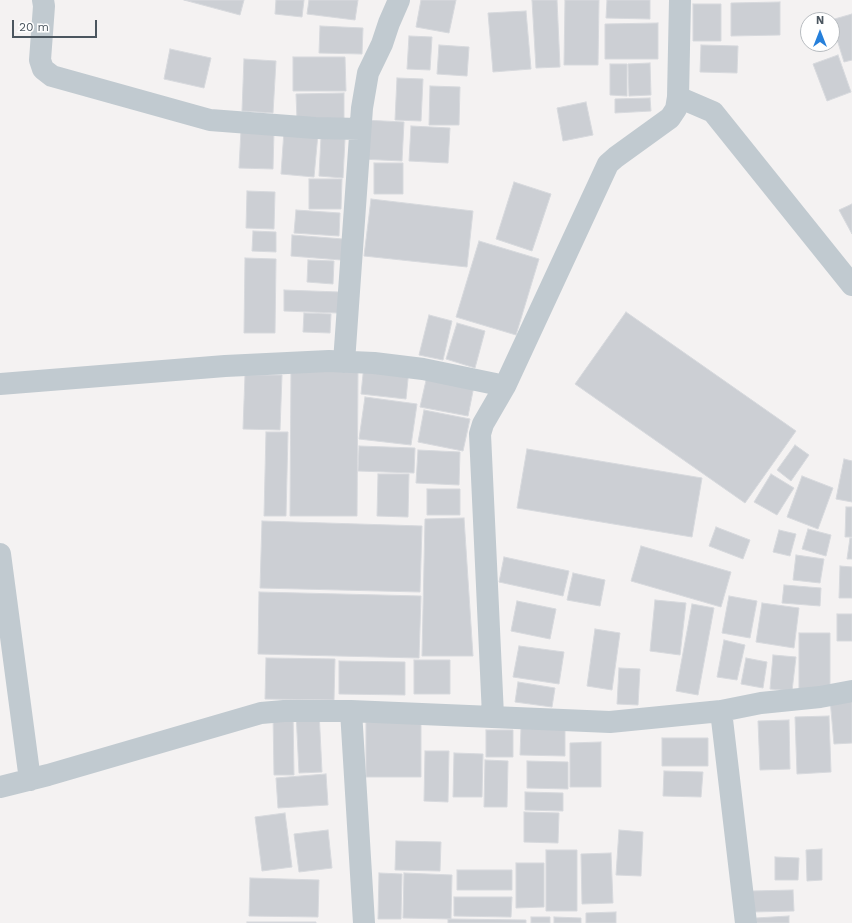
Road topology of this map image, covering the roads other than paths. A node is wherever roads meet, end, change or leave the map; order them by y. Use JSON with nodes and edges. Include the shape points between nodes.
{"nodes":[{"id":1,"x":42,"y":0,"type":"edge"},
{"id":2,"x":399,"y":0,"type":"edge"},
{"id":3,"x":680,"y":0,"type":"edge"},
{"id":4,"x":678,"y":97,"type":"junction"},
{"id":5,"x":360,"y":129,"type":"junction"},
{"id":6,"x":852,"y":286,"type":"edge"},
{"id":7,"x":344,"y":362,"type":"junction"},
{"id":8,"x":0,"y":384,"type":"edge"},
{"id":9,"x":505,"y":386,"type":"junction"},
{"id":10,"x":0,"y":559,"type":"edge"},
{"id":11,"x":852,"y":691,"type":"edge"},
{"id":12,"x":352,"y":711,"type":"junction"},
{"id":13,"x":722,"y":711,"type":"junction"},
{"id":14,"x":493,"y":716,"type":"junction"},
{"id":15,"x":30,"y":780,"type":"junction"},
{"id":16,"x":0,"y":787,"type":"edge"},
{"id":17,"x":364,"y":923,"type":"edge"},
{"id":18,"x":746,"y":923,"type":"edge"}],
"edges":[{"from":1,"to":5,"type":"street","via":[[44,6],[40,60],[43,69],[52,76],[210,120]]},
{"from":2,"to":5,"type":"street","via":[[368,73]]},
{"from":3,"to":4,"type":"street"},
{"from":4,"to":6,"type":"street","via":[[713,112]]},
{"from":4,"to":9,"type":"street","via":[[676,109],[670,118],[608,164]]},
{"from":5,"to":7,"type":"street"},
{"from":7,"to":8,"type":"street","via":[[224,366]]},
{"from":7,"to":9,"type":"street","via":[[423,369]]},
{"from":9,"to":14,"type":"street","via":[[480,434]]},
{"from":10,"to":15,"type":"street"},
{"from":11,"to":13,"type":"street"},
{"from":12,"to":14,"type":"street"},
{"from":12,"to":15,"type":"street","via":[[284,711],[261,714]]},
{"from":12,"to":17,"type":"street"},
{"from":13,"to":14,"type":"street","via":[[610,722]]},
{"from":13,"to":18,"type":"street"},
{"from":15,"to":16,"type":"street"}]}
